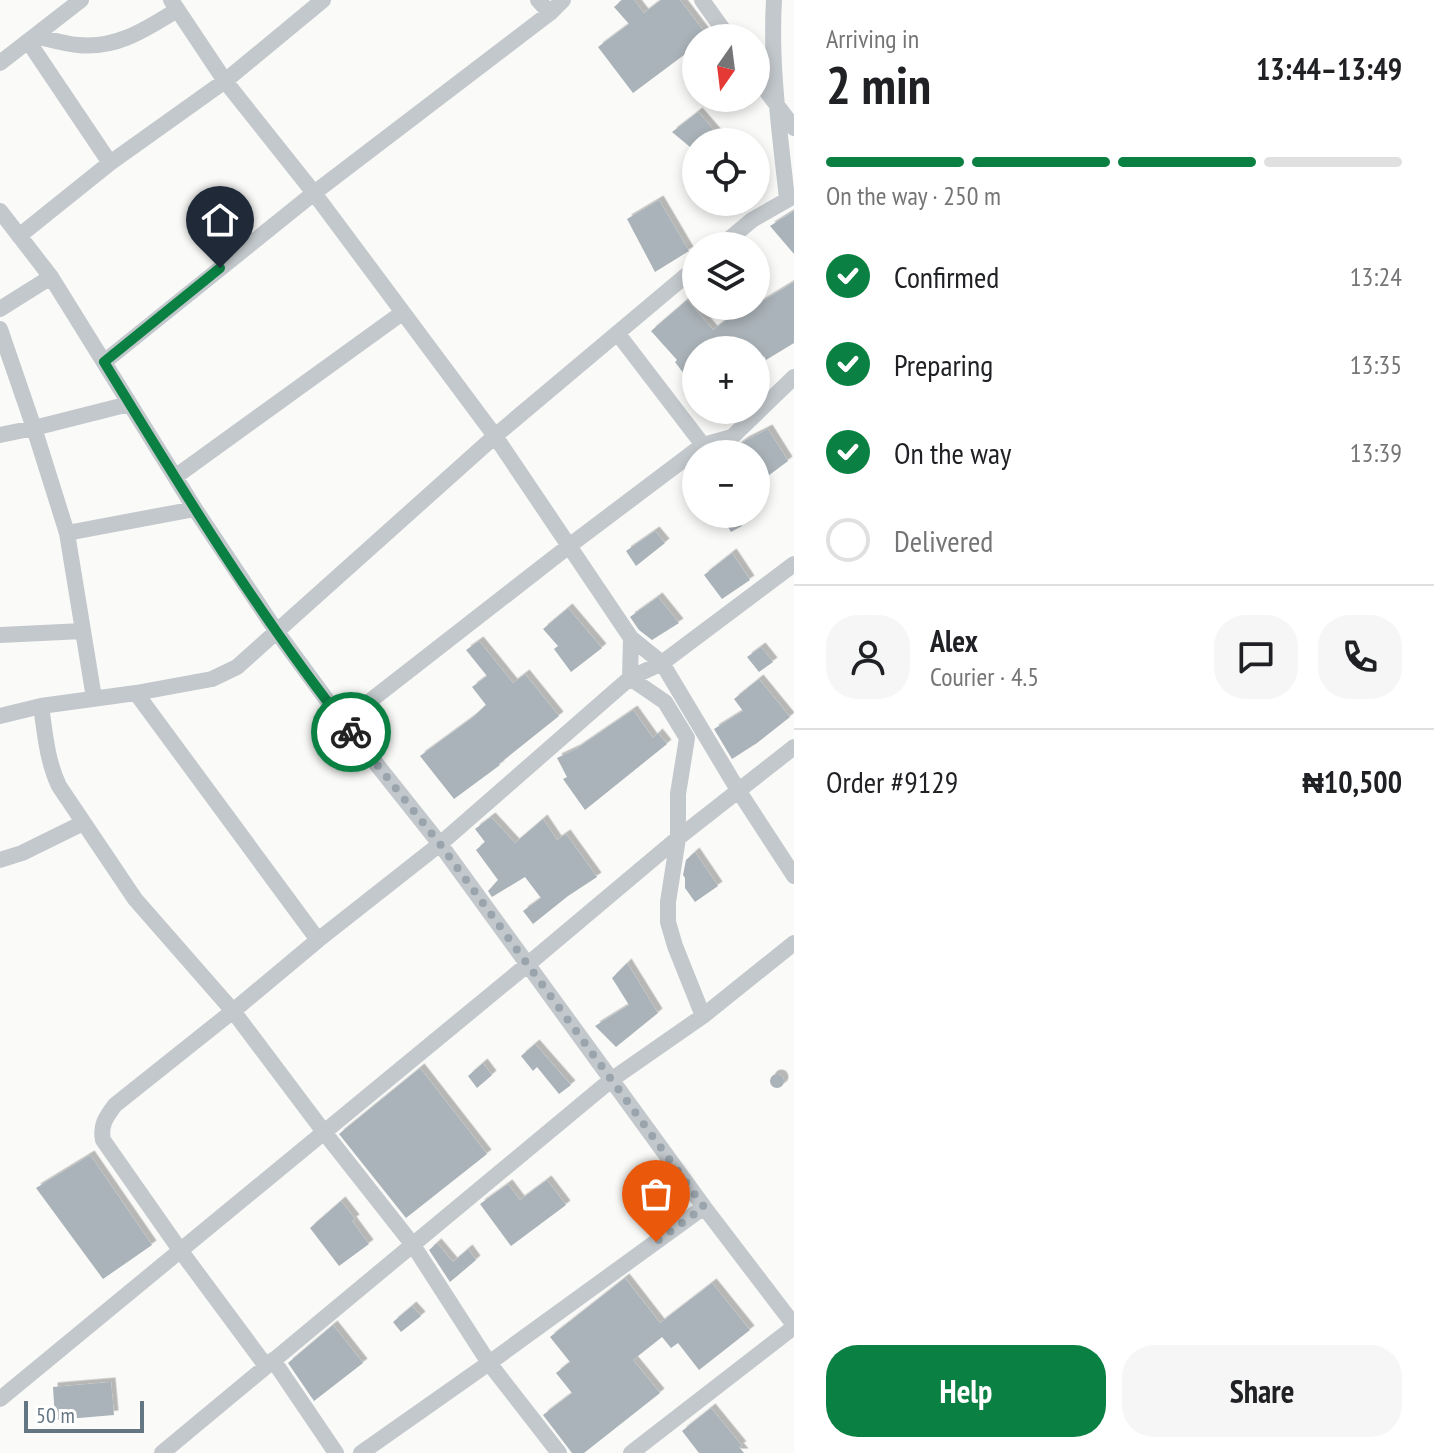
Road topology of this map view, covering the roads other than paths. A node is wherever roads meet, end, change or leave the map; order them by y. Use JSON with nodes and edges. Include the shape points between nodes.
{"nodes":[{"id":1,"x":81,"y":0,"type":"edge"},
{"id":2,"x":323,"y":0,"type":"edge"},
{"id":3,"x":538,"y":0,"type":"edge"},
{"id":4,"x":563,"y":0,"type":"edge"},
{"id":5,"x":702,"y":0,"type":"edge"},
{"id":6,"x":774,"y":0,"type":"edge"},
{"id":7,"x":174,"y":5,"type":"edge"},
{"id":8,"x":550,"y":13,"type":"junction"},
{"id":9,"x":719,"y":24,"type":"edge"},
{"id":10,"x":32,"y":38,"type":"junction"},
{"id":11,"x":0,"y":63,"type":"edge"},
{"id":12,"x":225,"y":81,"type":"junction"},
{"id":13,"x":770,"y":96,"type":"edge"},
{"id":14,"x":777,"y":106,"type":"junction"},
{"id":15,"x":794,"y":128,"type":"edge"},
{"id":16,"x":110,"y":163,"type":"junction"},
{"id":17,"x":314,"y":193,"type":"junction"},
{"id":18,"x":790,"y":197,"type":"edge"},
{"id":19,"x":0,"y":211,"type":"edge"},
{"id":20,"x":738,"y":232,"type":"edge"},
{"id":21,"x":19,"y":236,"type":"junction"},
{"id":22,"x":51,"y":277,"type":"junction"},
{"id":23,"x":682,"y":279,"type":"edge"},
{"id":24,"x":0,"y":309,"type":"edge"},
{"id":25,"x":402,"y":313,"type":"junction"},
{"id":26,"x":0,"y":329,"type":"edge"},
{"id":27,"x":618,"y":334,"type":"junction"},
{"id":28,"x":104,"y":362,"type":"junction"},
{"id":29,"x":794,"y":377,"type":"edge"},
{"id":30,"x":129,"y":404,"type":"junction"},
{"id":31,"x":34,"y":428,"type":"junction"},
{"id":32,"x":0,"y":435,"type":"edge"},
{"id":33,"x":495,"y":436,"type":"junction"},
{"id":34,"x":699,"y":440,"type":"edge"},
{"id":35,"x":721,"y":440,"type":"edge"},
{"id":36,"x":682,"y":461,"type":"edge"},
{"id":37,"x":175,"y":477,"type":"junction"},
{"id":38,"x":195,"y":509,"type":"junction"},
{"id":39,"x":67,"y":533,"type":"junction"},
{"id":40,"x":569,"y":546,"type":"junction"},
{"id":41,"x":793,"y":566,"type":"edge"},
{"id":42,"x":83,"y":631,"type":"junction"},
{"id":43,"x":277,"y":632,"type":"junction"},
{"id":44,"x":0,"y":635,"type":"edge"},
{"id":45,"x":631,"y":638,"type":"junction"},
{"id":46,"x":662,"y":663,"type":"junction"},
{"id":47,"x":630,"y":678,"type":"junction"},
{"id":48,"x":136,"y":693,"type":"junction"},
{"id":49,"x":94,"y":698,"type":"junction"},
{"id":50,"x":41,"y":706,"type":"junction"},
{"id":51,"x":0,"y":716,"type":"edge"},
{"id":52,"x":343,"y":722,"type":"junction"},
{"id":53,"x":794,"y":747,"type":"edge"},
{"id":54,"x":738,"y":790,"type":"junction"},
{"id":55,"x":83,"y":823,"type":"junction"},
{"id":56,"x":678,"y":838,"type":"junction"},
{"id":57,"x":440,"y":844,"type":"junction"},
{"id":58,"x":0,"y":860,"type":"edge"},
{"id":59,"x":794,"y":876,"type":"edge"},
{"id":60,"x":318,"y":940,"type":"junction"},
{"id":61,"x":794,"y":943,"type":"edge"},
{"id":62,"x":527,"y":965,"type":"junction"},
{"id":63,"x":233,"y":1011,"type":"junction"},
{"id":64,"x":703,"y":1016,"type":"junction"},
{"id":65,"x":611,"y":1080,"type":"junction"},
{"id":66,"x":324,"y":1132,"type":"junction"},
{"id":67,"x":704,"y":1207,"type":"junction"},
{"id":68,"x":413,"y":1245,"type":"junction"},
{"id":69,"x":180,"y":1250,"type":"junction"},
{"id":70,"x":792,"y":1318,"type":"edge"},
{"id":71,"x":269,"y":1363,"type":"junction"},
{"id":72,"x":489,"y":1363,"type":"junction"},
{"id":73,"x":0,"y":1399,"type":"edge"},
{"id":74,"x":162,"y":1453,"type":"edge"},
{"id":75,"x":336,"y":1453,"type":"edge"},
{"id":76,"x":361,"y":1453,"type":"edge"},
{"id":77,"x":559,"y":1453,"type":"edge"},
{"id":78,"x":631,"y":1453,"type":"edge"}],
"edges":[{"from":1,"to":10,"type":"street"},
{"from":2,"to":12,"type":"street"},
{"from":3,"to":8,"type":"street"},
{"from":4,"to":8,"type":"street"},
{"from":5,"to":9,"type":"street"},
{"from":6,"to":14,"type":"street"},
{"from":7,"to":10,"type":"street","via":[[137,35],[110,44]]},
{"from":7,"to":12,"type":"street"},
{"from":8,"to":17,"type":"street"},
{"from":10,"to":11,"type":"street"},
{"from":10,"to":16,"type":"street"},
{"from":12,"to":16,"type":"street"},
{"from":12,"to":17,"type":"street"},
{"from":13,"to":14,"type":"street"},
{"from":14,"to":15,"type":"street"},
{"from":14,"to":18,"type":"street"},
{"from":16,"to":21,"type":"street"},
{"from":17,"to":25,"type":"street"},
{"from":17,"to":28,"type":"street"},
{"from":18,"to":20,"type":"street"},
{"from":19,"to":21,"type":"street"},
{"from":21,"to":22,"type":"street"},
{"from":22,"to":24,"type":"street"},
{"from":22,"to":28,"type":"street"},
{"from":23,"to":27,"type":"street"},
{"from":25,"to":33,"type":"street"},
{"from":25,"to":37,"type":"street"},
{"from":26,"to":31,"type":"street"},
{"from":27,"to":33,"type":"street"},
{"from":27,"to":34,"type":"street"},
{"from":28,"to":30,"type":"street"},
{"from":29,"to":35,"type":"street","via":[[732,437]]},
{"from":30,"to":31,"type":"street"},
{"from":30,"to":37,"type":"street"},
{"from":31,"to":32,"type":"street"},
{"from":31,"to":39,"type":"street"},
{"from":33,"to":40,"type":"street"},
{"from":33,"to":43,"type":"street"},
{"from":36,"to":40,"type":"street"},
{"from":37,"to":38,"type":"street"},
{"from":38,"to":39,"type":"street"},
{"from":38,"to":43,"type":"street"},
{"from":39,"to":42,"type":"street"},
{"from":40,"to":45,"type":"street"},
{"from":40,"to":52,"type":"street"},
{"from":41,"to":46,"type":"street"},
{"from":42,"to":44,"type":"street"},
{"from":42,"to":49,"type":"street"},
{"from":43,"to":48,"type":"street","via":[[237,667],[212,679]]},
{"from":43,"to":52,"type":"street"},
{"from":45,"to":46,"type":"street"},
{"from":45,"to":47,"type":"street"},
{"from":46,"to":47,"type":"street"},
{"from":46,"to":54,"type":"street"},
{"from":47,"to":56,"type":"street","via":[[665,702],[687,738]]},
{"from":47,"to":57,"type":"street"},
{"from":48,"to":49,"type":"street"},
{"from":48,"to":60,"type":"street"},
{"from":49,"to":50,"type":"street"},
{"from":50,"to":51,"type":"street"},
{"from":50,"to":55,"type":"street","via":[[53,773]]},
{"from":52,"to":57,"type":"street"},
{"from":53,"to":54,"type":"street"},
{"from":54,"to":56,"type":"street"},
{"from":54,"to":59,"type":"street"},
{"from":55,"to":58,"type":"street"},
{"from":55,"to":63,"type":"street","via":[[135,899]]},
{"from":56,"to":62,"type":"street"},
{"from":56,"to":64,"type":"street","via":[[668,922]]},
{"from":57,"to":60,"type":"street"},
{"from":57,"to":62,"type":"street"},
{"from":60,"to":63,"type":"street"},
{"from":61,"to":64,"type":"street"},
{"from":62,"to":65,"type":"street"},
{"from":62,"to":66,"type":"street"},
{"from":63,"to":66,"type":"street"},
{"from":63,"to":69,"type":"street","via":[[115,1105],[101,1131]]},
{"from":64,"to":65,"type":"street"},
{"from":65,"to":67,"type":"street"},
{"from":65,"to":68,"type":"street"},
{"from":66,"to":68,"type":"street"},
{"from":66,"to":69,"type":"street"},
{"from":67,"to":70,"type":"street"},
{"from":67,"to":72,"type":"street"},
{"from":68,"to":71,"type":"street"},
{"from":68,"to":72,"type":"street"},
{"from":69,"to":71,"type":"street"},
{"from":69,"to":73,"type":"street"},
{"from":70,"to":78,"type":"street"},
{"from":71,"to":74,"type":"street"},
{"from":71,"to":75,"type":"street"},
{"from":72,"to":76,"type":"street"},
{"from":72,"to":77,"type":"street"}]}
